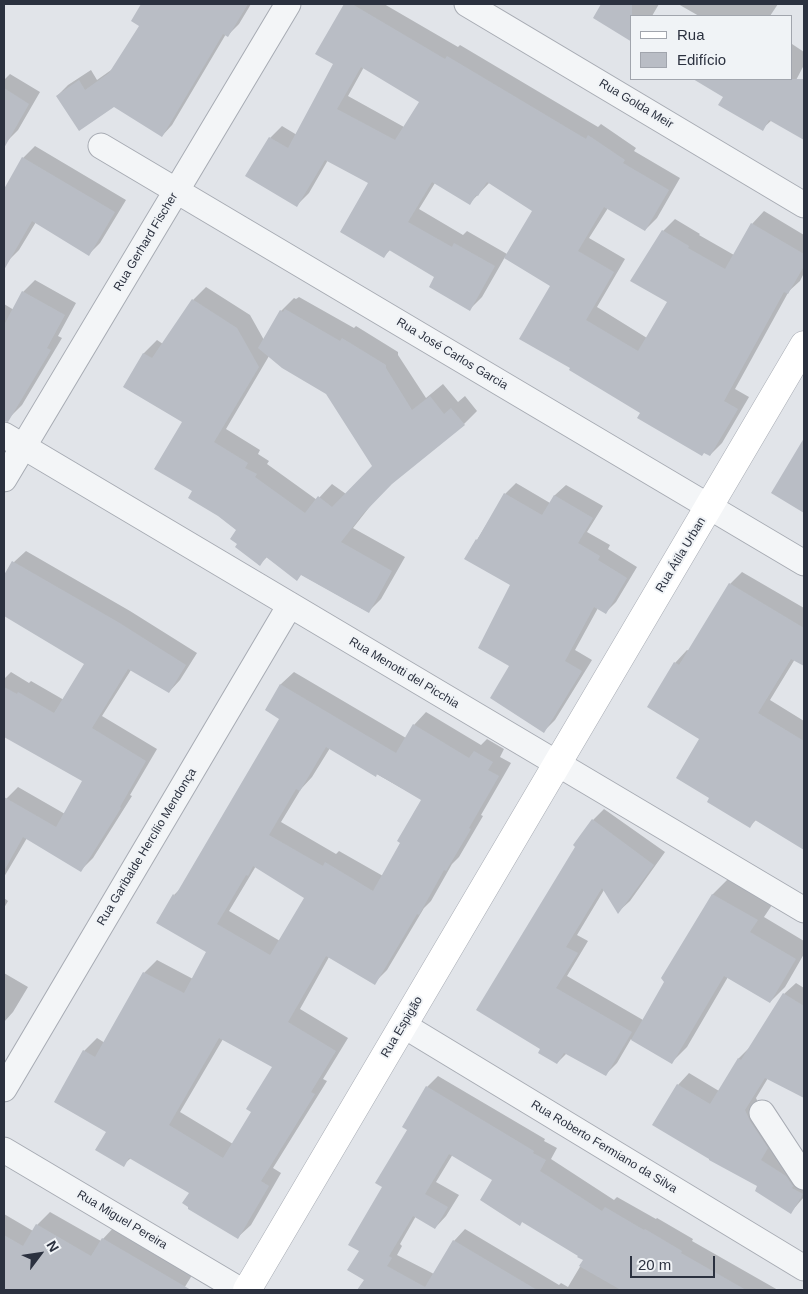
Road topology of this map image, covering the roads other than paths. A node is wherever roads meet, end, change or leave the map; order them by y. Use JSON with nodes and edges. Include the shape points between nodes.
{"nodes":[{"id":1,"x":288,"y":4,"type":"edge"},
{"id":2,"x":467,"y":4,"type":"edge"},
{"id":3,"x":101,"y":146,"type":"dead end"},
{"id":4,"x":176,"y":191,"type":"junction"},
{"id":5,"x":804,"y":205,"type":"edge"},
{"id":6,"x":804,"y":345,"type":"edge"},
{"id":7,"x":14,"y":441,"type":"edge"},
{"id":8,"x":4,"y":479,"type":"edge"},
{"id":9,"x":709,"y":507,"type":"junction"},
{"id":10,"x":804,"y":563,"type":"edge"},
{"id":11,"x":290,"y":605,"type":"junction"},
{"id":12,"x":557,"y":764,"type":"junction"},
{"id":13,"x":804,"y":910,"type":"edge"},
{"id":14,"x":403,"y":1025,"type":"junction"},
{"id":15,"x":4,"y":1089,"type":"edge"},
{"id":16,"x":762,"y":1113,"type":"dead end"},
{"id":17,"x":4,"y":1150,"type":"edge"},
{"id":18,"x":804,"y":1177,"type":"edge"},
{"id":19,"x":804,"y":1268,"type":"edge"},
{"id":20,"x":240,"y":1290,"type":"edge"},
{"id":21,"x":247,"y":1290,"type":"edge"}],
"edges":[{"from":1,"to":4,"type":"street","name":"Rua Gerhard Fischer"},
{"from":2,"to":5,"type":"street","name":"Rua Golda Meir"},
{"from":3,"to":4,"type":"street","name":"Rua José Carlos Garcia"},
{"from":4,"to":7,"type":"street","name":"Rua Gerhard Fischer"},
{"from":4,"to":9,"type":"street","name":"Rua José Carlos Garcia"},
{"from":6,"to":9,"type":"street","name":"Rua Átila Urban"},
{"from":7,"to":8,"type":"street","name":"Rua Gerhard Fischer"},
{"from":7,"to":11,"type":"street","name":"Rua Menotti del Picchia"},
{"from":9,"to":10,"type":"street","name":"Rua José Carlos Garcia"},
{"from":9,"to":12,"type":"street","name":"Rua Átila Urban"},
{"from":11,"to":12,"type":"street","name":"Rua Menotti del Picchia"},
{"from":11,"to":15,"type":"street","name":"Rua Garibalde Hercílio Mendonça"},
{"from":12,"to":13,"type":"street","name":"Rua Menotti del Picchia"},
{"from":12,"to":14,"type":"street","name":"Rua Espigão"},
{"from":14,"to":19,"type":"street","name":"Rua Roberto Fermiano da Silva"},
{"from":14,"to":21,"type":"street","name":"Rua Espigão"},
{"from":16,"to":18,"type":"street"},
{"from":17,"to":20,"type":"street","name":"Rua Miguel Pereira"}]}
